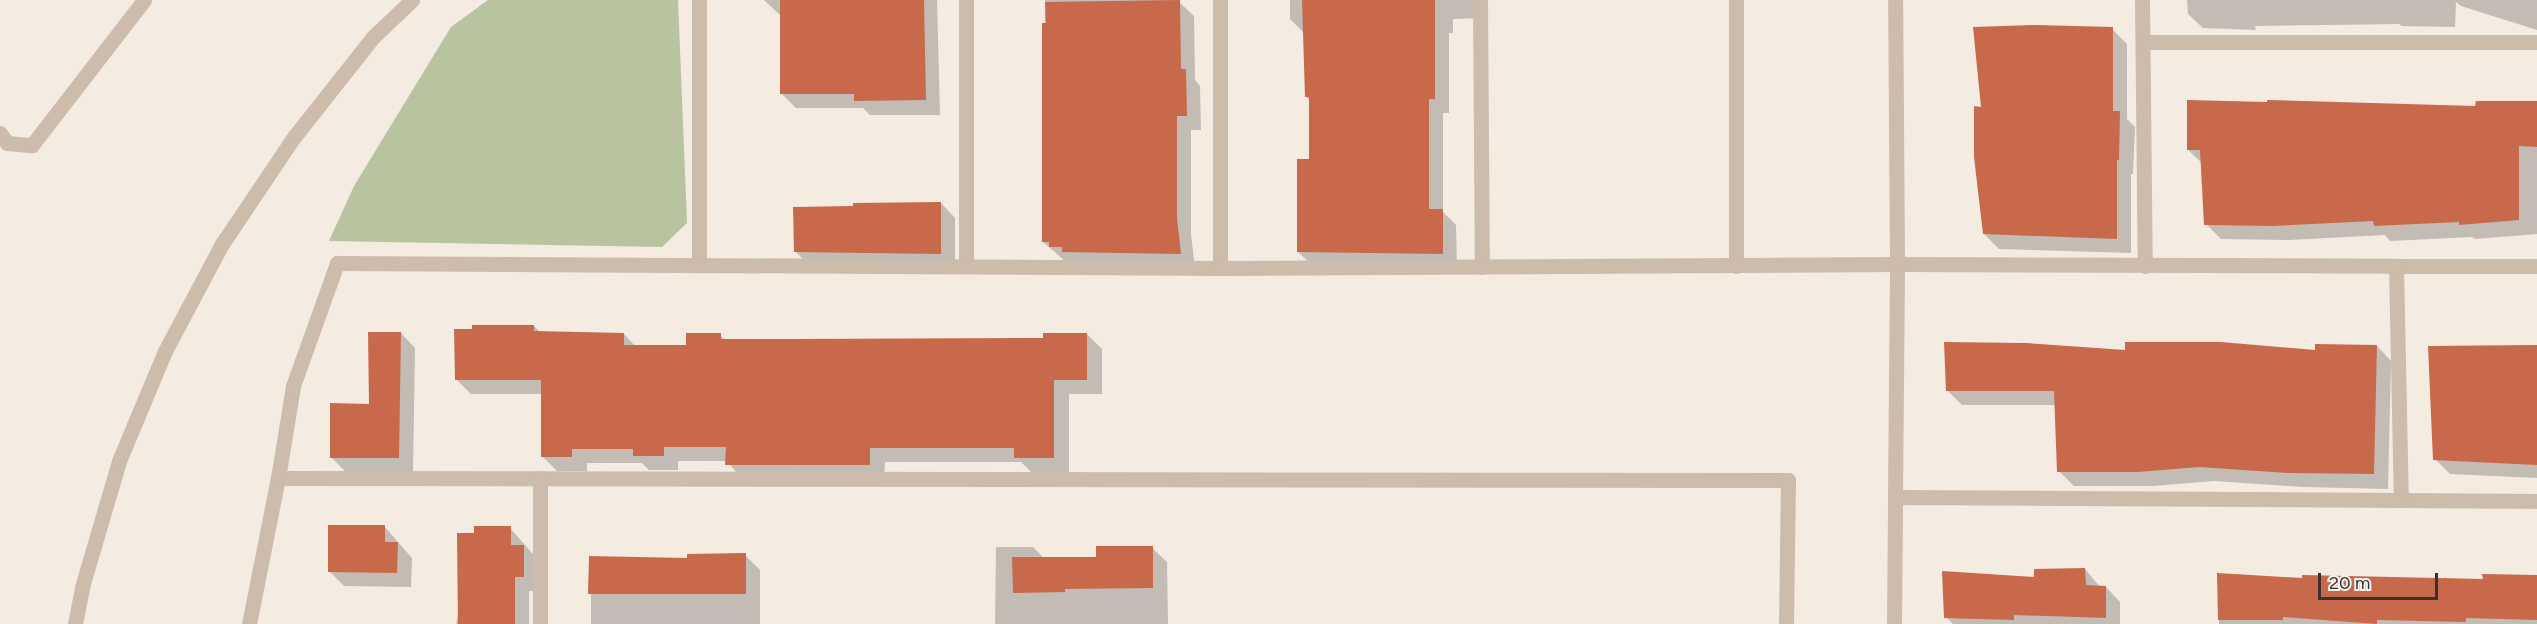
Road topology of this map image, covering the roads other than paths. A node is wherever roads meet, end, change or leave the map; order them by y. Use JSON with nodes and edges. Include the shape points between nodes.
{"nodes":[{"id":1,"x":144,"y":0,"type":"edge"},
{"id":2,"x":412,"y":0,"type":"edge"},
{"id":3,"x":699,"y":0,"type":"edge"},
{"id":4,"x":966,"y":0,"type":"edge"},
{"id":5,"x":1220,"y":0,"type":"edge"},
{"id":6,"x":1480,"y":0,"type":"edge"},
{"id":7,"x":1736,"y":0,"type":"edge"},
{"id":8,"x":1895,"y":0,"type":"edge"},
{"id":9,"x":2142,"y":0,"type":"edge"},
{"id":10,"x":2143,"y":42,"type":"junction"},
{"id":11,"x":2537,"y":42,"type":"edge"},
{"id":12,"x":0,"y":133,"type":"edge"},
{"id":13,"x":1897,"y":264,"type":"junction"},
{"id":14,"x":699,"y":265,"type":"junction"},
{"id":15,"x":966,"y":266,"type":"junction"},
{"id":16,"x":1736,"y":266,"type":"junction"},
{"id":17,"x":2145,"y":266,"type":"junction"},
{"id":18,"x":2396,"y":266,"type":"junction"},
{"id":19,"x":2537,"y":266,"type":"edge"},
{"id":20,"x":1482,"y":267,"type":"junction"},
{"id":21,"x":1220,"y":268,"type":"junction"},
{"id":22,"x":278,"y":478,"type":"junction"},
{"id":23,"x":540,"y":478,"type":"junction"},
{"id":24,"x":1895,"y":497,"type":"junction"},
{"id":25,"x":2401,"y":500,"type":"junction"},
{"id":26,"x":2537,"y":501,"type":"edge"},
{"id":27,"x":75,"y":624,"type":"edge"},
{"id":28,"x":249,"y":624,"type":"edge"},
{"id":29,"x":540,"y":624,"type":"edge"},
{"id":30,"x":1786,"y":624,"type":"edge"},
{"id":31,"x":1894,"y":624,"type":"edge"}],
"edges":[{"from":1,"to":12,"type":"street","via":[[32,145],[7,143]]},
{"from":2,"to":27,"type":"street","via":[[373,37],[294,137],[222,244],[165,351],[119,461],[82,586]]},
{"from":3,"to":14,"type":"street"},
{"from":4,"to":15,"type":"street"},
{"from":5,"to":21,"type":"street"},
{"from":6,"to":20,"type":"street"},
{"from":7,"to":16,"type":"street"},
{"from":8,"to":13,"type":"street"},
{"from":9,"to":10,"type":"street"},
{"from":10,"to":11,"type":"street"},
{"from":10,"to":17,"type":"street"},
{"from":13,"to":16,"type":"street"},
{"from":13,"to":17,"type":"street"},
{"from":13,"to":24,"type":"street"},
{"from":14,"to":15,"type":"street"},
{"from":14,"to":22,"type":"street","via":[[338,263],[292,386]]},
{"from":15,"to":21,"type":"street"},
{"from":16,"to":20,"type":"street"},
{"from":17,"to":18,"type":"street"},
{"from":18,"to":19,"type":"street"},
{"from":18,"to":25,"type":"street"},
{"from":20,"to":21,"type":"street"},
{"from":22,"to":23,"type":"street"},
{"from":22,"to":28,"type":"street"},
{"from":23,"to":29,"type":"street"},
{"from":23,"to":30,"type":"street","via":[[1788,480]]},
{"from":24,"to":25,"type":"street"},
{"from":24,"to":31,"type":"street"},
{"from":25,"to":26,"type":"street"}]}
